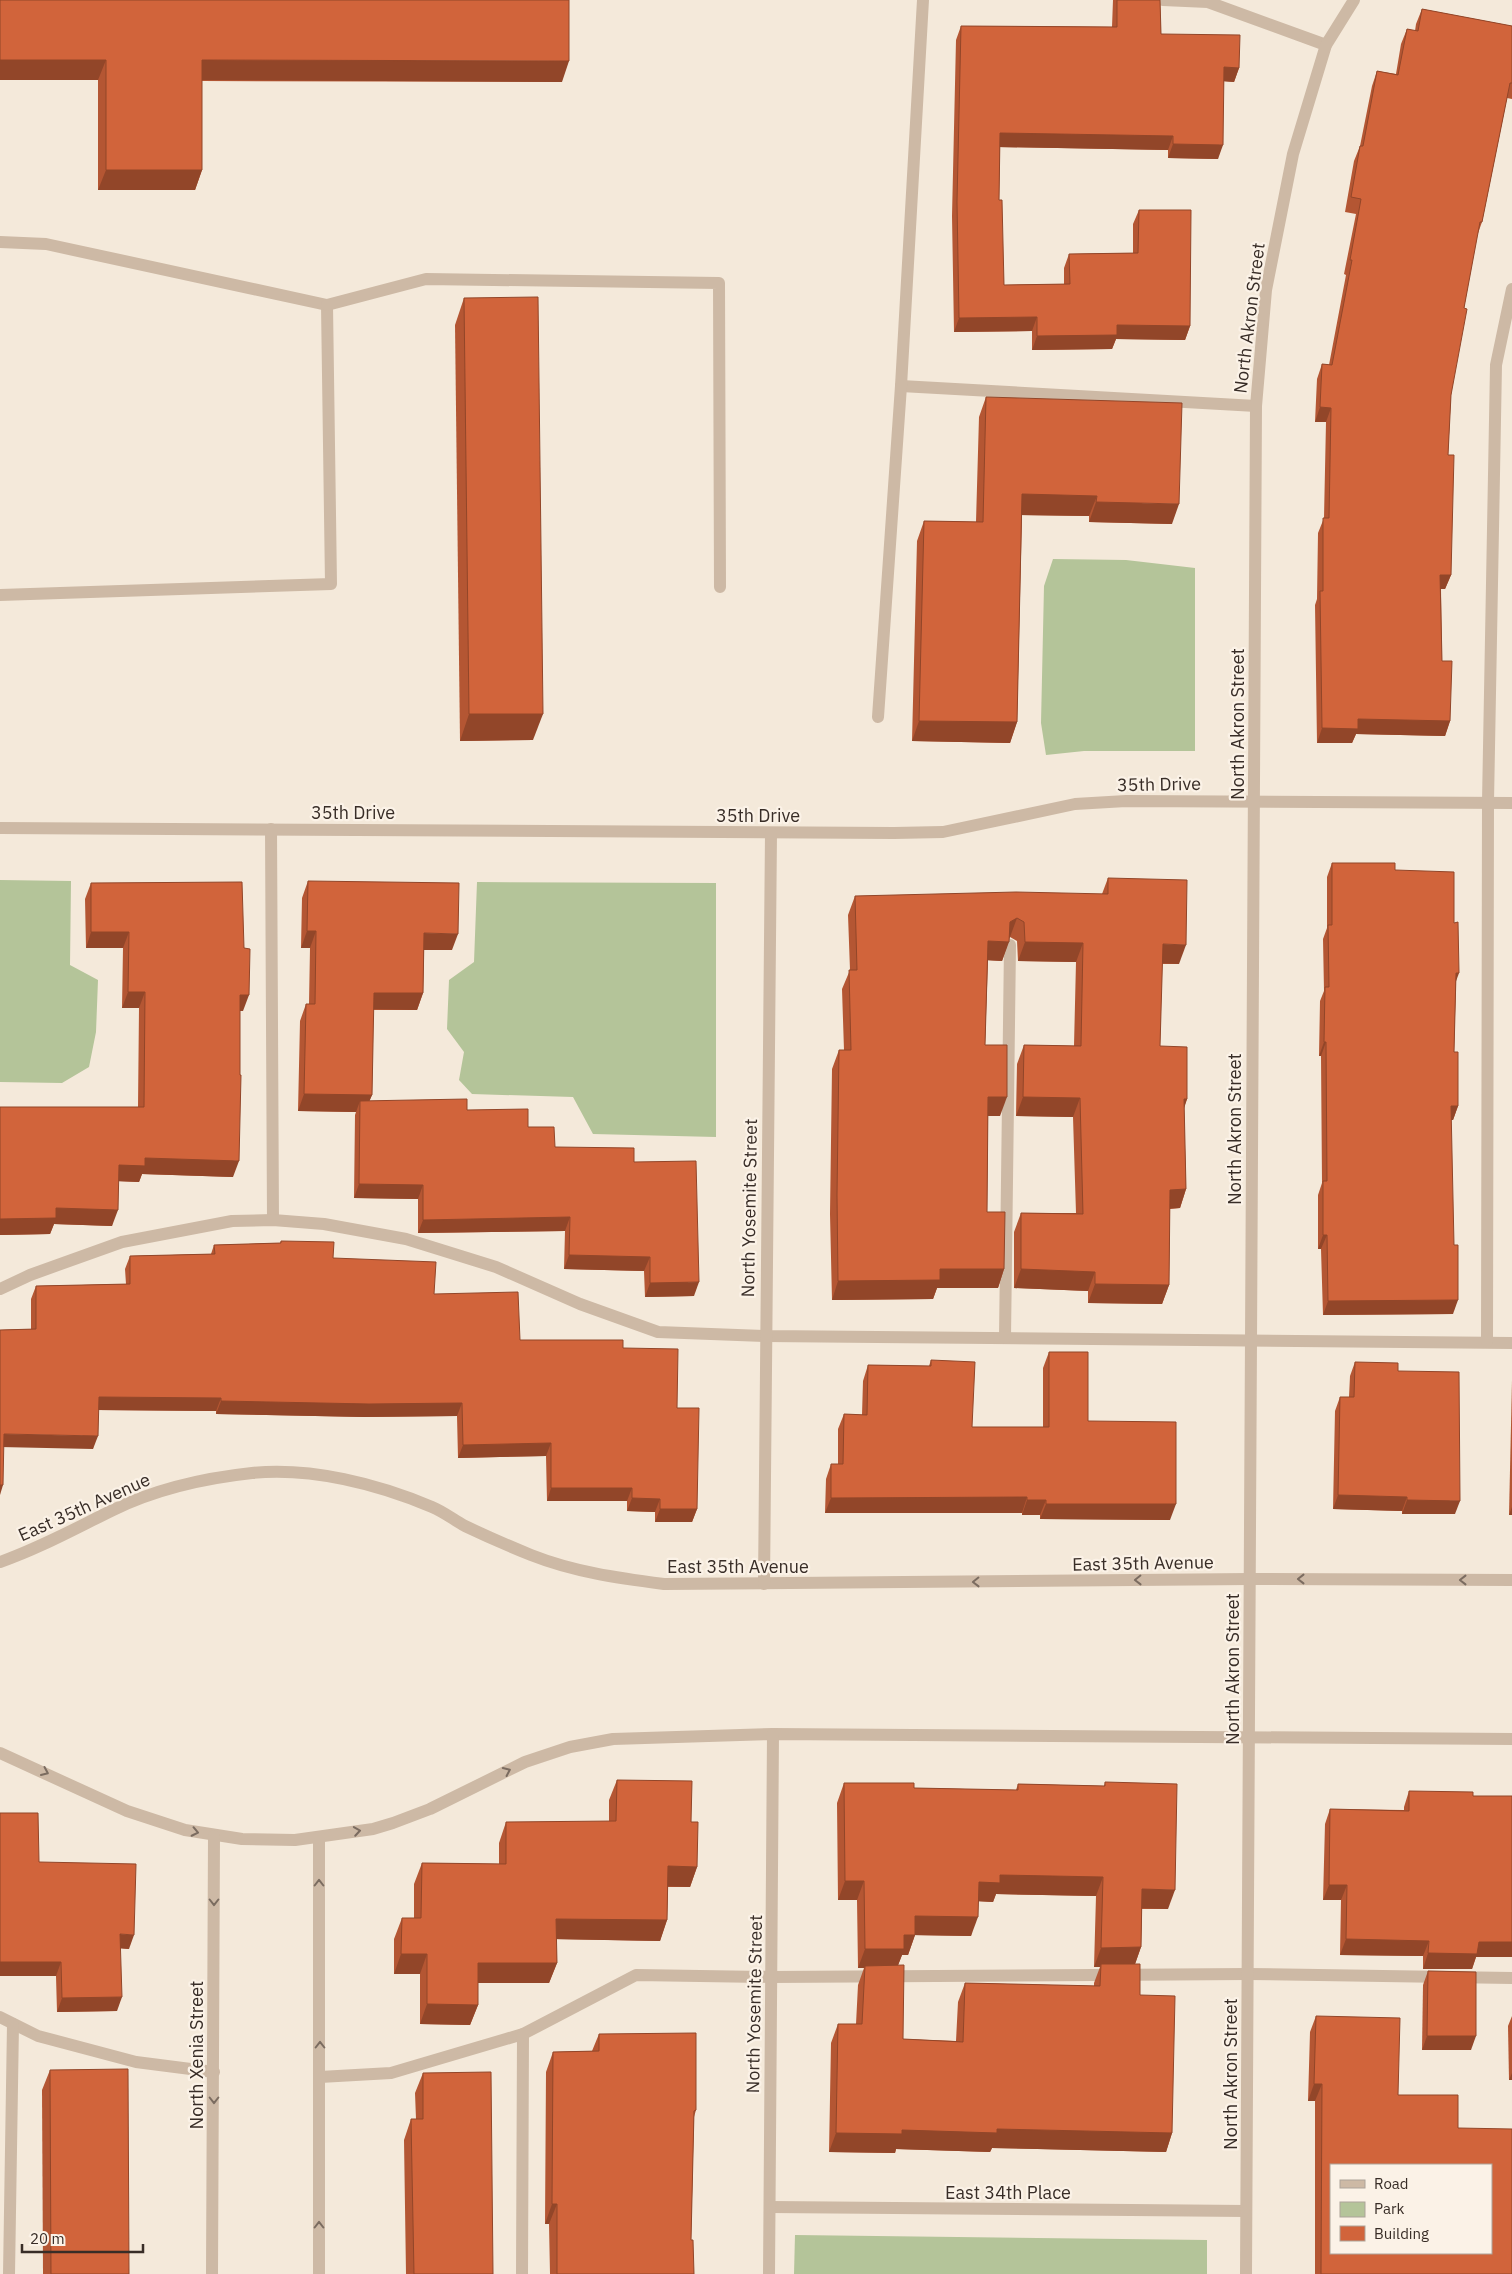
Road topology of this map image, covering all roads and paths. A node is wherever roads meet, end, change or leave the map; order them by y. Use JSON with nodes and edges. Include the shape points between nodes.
{"nodes":[{"id":1,"x":922,"y":0,"type":"edge"},
{"id":2,"x":1163,"y":0,"type":"edge"},
{"id":3,"x":1354,"y":0,"type":"edge"},
{"id":4,"x":1326,"y":45,"type":"junction"},
{"id":5,"x":0,"y":242,"type":"edge"},
{"id":6,"x":1512,"y":289,"type":"edge"},
{"id":7,"x":327,"y":305,"type":"junction"},
{"id":8,"x":901,"y":386,"type":"junction"},
{"id":9,"x":1256,"y":406,"type":"junction"},
{"id":10,"x":720,"y":587,"type":"dead end"},
{"id":11,"x":0,"y":595,"type":"edge"},
{"id":12,"x":878,"y":717,"type":"dead end"},
{"id":13,"x":1253,"y":801,"type":"junction"},
{"id":14,"x":1488,"y":802,"type":"junction"},
{"id":15,"x":1512,"y":803,"type":"edge"},
{"id":16,"x":0,"y":828,"type":"edge"},
{"id":17,"x":271,"y":829,"type":"junction"},
{"id":18,"x":771,"y":832,"type":"junction"},
{"id":19,"x":1010,"y":945,"type":"edge"},
{"id":20,"x":273,"y":1220,"type":"junction"},
{"id":21,"x":0,"y":1289,"type":"edge"},
{"id":22,"x":765,"y":1336,"type":"junction"},
{"id":23,"x":1005,"y":1338,"type":"junction"},
{"id":24,"x":1251,"y":1340,"type":"junction"},
{"id":25,"x":1487,"y":1342,"type":"junction"},
{"id":26,"x":1512,"y":1343,"type":"edge"},
{"id":27,"x":0,"y":1562,"type":"edge"},
{"id":28,"x":1250,"y":1579,"type":"junction"},
{"id":29,"x":1512,"y":1580,"type":"edge"},
{"id":30,"x":764,"y":1584,"type":"junction"},
{"id":31,"x":773,"y":1734,"type":"junction"},
{"id":32,"x":1249,"y":1737,"type":"junction"},
{"id":33,"x":1512,"y":1739,"type":"edge"},
{"id":34,"x":0,"y":1753,"type":"edge"},
{"id":35,"x":214,"y":1836,"type":"junction"},
{"id":36,"x":319,"y":1837,"type":"junction"},
{"id":37,"x":1248,"y":1974,"type":"junction"},
{"id":38,"x":772,"y":1978,"type":"junction"},
{"id":39,"x":1512,"y":1978,"type":"edge"},
{"id":40,"x":0,"y":2017,"type":"edge"},
{"id":41,"x":13,"y":2024,"type":"junction"},
{"id":42,"x":523,"y":2034,"type":"junction"},
{"id":43,"x":214,"y":2072,"type":"junction"},
{"id":44,"x":320,"y":2077,"type":"junction"},
{"id":45,"x":770,"y":2207,"type":"junction"},
{"id":46,"x":1246,"y":2211,"type":"junction"},
{"id":47,"x":9,"y":2274,"type":"edge"},
{"id":48,"x":212,"y":2274,"type":"edge"},
{"id":49,"x":319,"y":2274,"type":"edge"},
{"id":50,"x":522,"y":2274,"type":"edge"},
{"id":51,"x":769,"y":2274,"type":"edge"},
{"id":52,"x":1246,"y":2274,"type":"edge"}],
"edges":[{"from":1,"to":8,"type":"street"},
{"from":2,"to":4,"type":"street","via":[[1208,2]]},
{"from":3,"to":4,"type":"street","name":"North Akron Street"},
{"from":4,"to":9,"type":"street","name":"North Akron Street","via":[[1293,154],[1268,280]]},
{"from":5,"to":7,"type":"street","via":[[46,244]]},
{"from":6,"to":14,"type":"street","via":[[1496,365]]},
{"from":7,"to":10,"type":"street","via":[[426,278],[719,282]]},
{"from":7,"to":11,"type":"street","via":[[331,584]]},
{"from":8,"to":9,"type":"street"},
{"from":8,"to":12,"type":"street"},
{"from":9,"to":13,"type":"street","name":"North Akron Street"},
{"from":13,"to":14,"type":"street","name":"35th Drive"},
{"from":13,"to":18,"type":"street","name":"35th Drive","via":[[1074,804],[943,832]]},
{"from":13,"to":24,"type":"street","name":"North Akron Street"},
{"from":14,"to":15,"type":"street","name":"35th Drive"},
{"from":14,"to":25,"type":"street"},
{"from":16,"to":17,"type":"street","name":"35th Drive"},
{"from":17,"to":18,"type":"street","name":"35th Drive"},
{"from":17,"to":20,"type":"street"},
{"from":18,"to":22,"type":"street","name":"North Yosemite Street"},
{"from":19,"to":23,"type":"street"},
{"from":20,"to":21,"type":"street","via":[[232,1221],[122,1242]]},
{"from":20,"to":22,"type":"street","via":[[324,1224],[415,1242],[496,1267],[580,1304],[658,1332]]},
{"from":22,"to":23,"type":"street"},
{"from":22,"to":30,"type":"street","name":"North Yosemite Street"},
{"from":23,"to":24,"type":"street"},
{"from":24,"to":25,"type":"street"},
{"from":24,"to":28,"type":"street","name":"North Akron Street"},
{"from":25,"to":26,"type":"street"},
{"from":27,"to":30,"type":"street","name":"East 35th Avenue","via":[[26,1553],[114,1509],[166,1489],[252,1473],[288,1472],[329,1477],[402,1495],[531,1555],[606,1577],[664,1584]]},
{"from":29,"to":28,"type":"street","name":"East 35th Avenue","one_way":true},
{"from":28,"to":30,"type":"street","name":"East 35th Avenue","one_way":true},
{"from":28,"to":32,"type":"street","name":"North Akron Street"},
{"from":31,"to":32,"type":"street"},
{"from":36,"to":31,"type":"street","one_way":true,"via":[[393,1823],[430,1809],[526,1762],[592,1742]]},
{"from":31,"to":38,"type":"street","name":"North Yosemite Street"},
{"from":32,"to":33,"type":"street"},
{"from":32,"to":37,"type":"street","name":"North Akron Street"},
{"from":34,"to":35,"type":"street","one_way":true,"via":[[127,1811]]},
{"from":35,"to":36,"type":"street","via":[[269,1840]]},
{"from":35,"to":43,"type":"street","name":"North Xenia Street","one_way":true},
{"from":44,"to":36,"type":"street","one_way":true},
{"from":37,"to":38,"type":"street"},
{"from":37,"to":39,"type":"street"},
{"from":37,"to":46,"type":"street","name":"North Akron Street"},
{"from":38,"to":42,"type":"street","via":[[636,1976]]},
{"from":38,"to":45,"type":"street","name":"North Yosemite Street"},
{"from":40,"to":41,"type":"street"},
{"from":41,"to":43,"type":"street","via":[[38,2036],[136,2062]]},
{"from":41,"to":47,"type":"street"},
{"from":42,"to":44,"type":"street","via":[[390,2073]]},
{"from":42,"to":50,"type":"street"},
{"from":43,"to":48,"type":"street","name":"North Xenia Street","one_way":true},
{"from":49,"to":44,"type":"street","one_way":true},
{"from":45,"to":46,"type":"street","name":"East 34th Place"},
{"from":45,"to":51,"type":"street","name":"North Yosemite Street"},
{"from":46,"to":52,"type":"street","name":"North Akron Street"}]}
